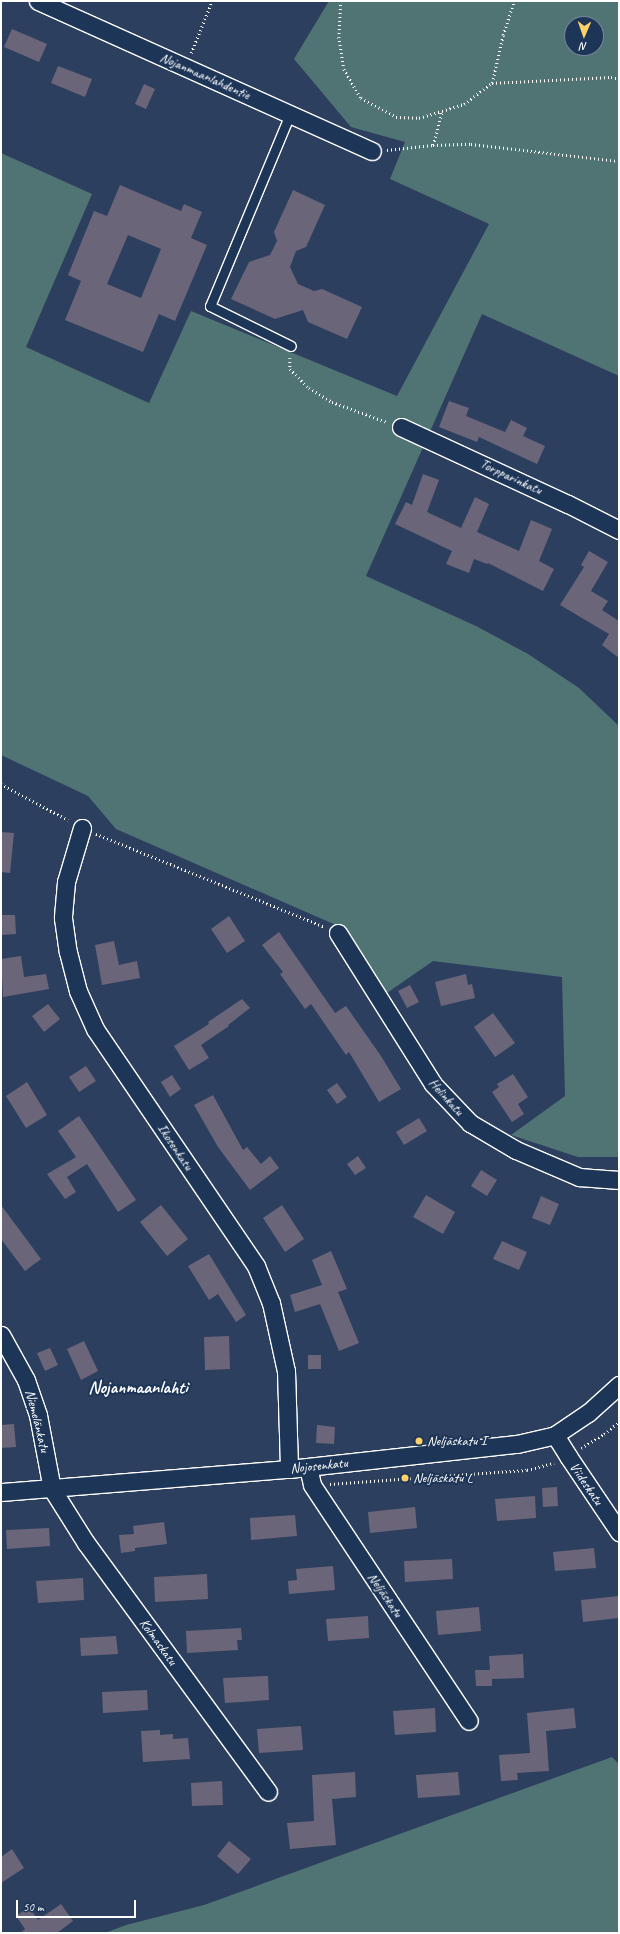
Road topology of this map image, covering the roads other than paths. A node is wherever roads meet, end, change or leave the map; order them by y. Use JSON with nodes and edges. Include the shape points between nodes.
{"nodes":[{"id":1,"x":38,"y":1,"type":"edge"},
{"id":2,"x":290,"y":114,"type":"junction"},
{"id":3,"x":372,"y":151,"type":"road end"},
{"id":4,"x":291,"y":346,"type":"road end"},
{"id":5,"x":400,"y":427,"type":"road end"},
{"id":6,"x":619,"y":530,"type":"edge"},
{"id":7,"x":82,"y":828,"type":"road end"},
{"id":8,"x":338,"y":933,"type":"road end"},
{"id":9,"x":619,"y":1180,"type":"edge"},
{"id":10,"x":1,"y":1335,"type":"edge"},
{"id":11,"x":618,"y":1389,"type":"edge"},
{"id":12,"x":555,"y":1435,"type":"junction"},
{"id":13,"x":308,"y":1467,"type":"junction"},
{"id":14,"x":290,"y":1469,"type":"junction"},
{"id":15,"x":52,"y":1489,"type":"junction"},
{"id":16,"x":1,"y":1492,"type":"edge"},
{"id":17,"x":619,"y":1532,"type":"edge"},
{"id":18,"x":469,"y":1721,"type":"dead end"},
{"id":19,"x":268,"y":1792,"type":"dead end"}],
"edges":[{"from":1,"to":2,"type":"street","name":"Nojanmaanlahdentie"},
{"from":2,"to":3,"type":"street","name":"Nojanmaanlahdentie"},
{"from":2,"to":4,"type":"lane","via":[[210,306]]},
{"from":5,"to":6,"type":"street","name":"Torpparinkatu"},
{"from":7,"to":14,"type":"street","name":"Ikosenkatu","via":[[66,882],[63,918],[78,991],[95,1029],[256,1266],[271,1303],[286,1371]]},
{"from":8,"to":9,"type":"street","name":"Helinkatu","via":[[433,1084],[470,1123],[516,1150],[579,1177]]},
{"from":10,"to":15,"type":"street","name":"Niemelänkatu","via":[[26,1380],[36,1408]]},
{"from":11,"to":12,"type":"street","name":"Nojosenkatu"},
{"from":12,"to":13,"type":"street","name":"Nojosenkatu","via":[[517,1444]]},
{"from":12,"to":17,"type":"street","name":"Viideskatu"},
{"from":13,"to":14,"type":"street","name":"Nojosenkatu"},
{"from":13,"to":18,"type":"street","name":"Neljäskatu","via":[[312,1485]]},
{"from":14,"to":15,"type":"street","name":"Nojosenkatu"},
{"from":15,"to":16,"type":"street","name":"Nojosenkatu"},
{"from":15,"to":19,"type":"street","name":"Kolmaskatu","via":[[86,1543]]}]}
